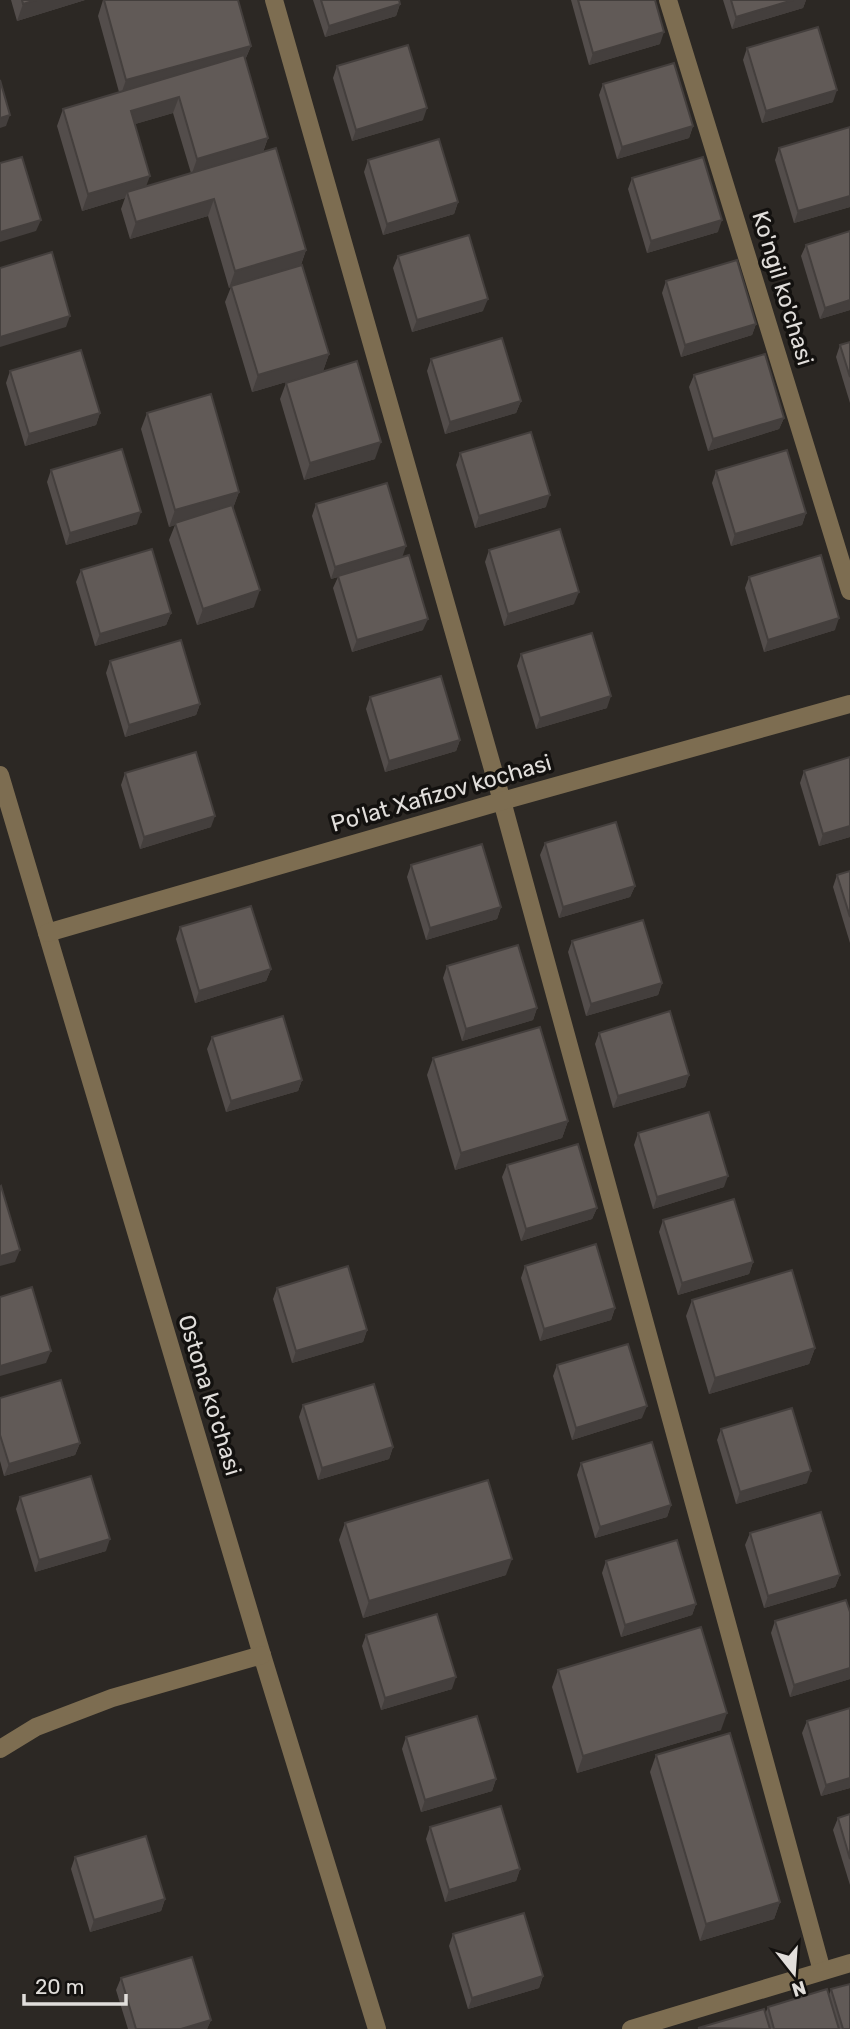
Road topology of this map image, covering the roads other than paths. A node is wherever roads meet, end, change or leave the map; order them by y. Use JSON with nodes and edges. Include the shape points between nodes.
{"nodes":[{"id":1,"x":274,"y":0,"type":"edge"},
{"id":2,"x":668,"y":0,"type":"edge"},
{"id":3,"x":850,"y":591,"type":"edge"},
{"id":4,"x":850,"y":704,"type":"edge"},
{"id":5,"x":0,"y":775,"type":"edge"},
{"id":6,"x":502,"y":801,"type":"junction"},
{"id":7,"x":7,"y":826,"type":"edge"},
{"id":8,"x":47,"y":933,"type":"junction"},
{"id":9,"x":262,"y":1655,"type":"junction"},
{"id":10,"x":0,"y":1749,"type":"edge"},
{"id":11,"x":850,"y":1963,"type":"edge"},
{"id":12,"x":822,"y":1971,"type":"junction"},
{"id":13,"x":377,"y":2029,"type":"edge"},
{"id":14,"x":631,"y":2029,"type":"edge"}],
"edges":[{"from":1,"to":6,"type":"street"},
{"from":2,"to":3,"type":"street","name":"Ko'ngil ko'chasi"},
{"from":4,"to":6,"type":"street","name":"Po'lat Xafizov kochasi"},
{"from":5,"to":7,"type":"street","name":"Ostona ko'chasi"},
{"from":6,"to":8,"type":"street","name":"Po'lat Xafizov kochasi"},
{"from":6,"to":12,"type":"street"},
{"from":7,"to":8,"type":"street","name":"Ostona ko'chasi"},
{"from":8,"to":9,"type":"street","name":"Ostona ko'chasi"},
{"from":9,"to":10,"type":"street","via":[[112,1698],[36,1727]]},
{"from":9,"to":13,"type":"street","name":"Ostona ko'chasi"},
{"from":11,"to":12,"type":"street"},
{"from":12,"to":14,"type":"street"}]}
